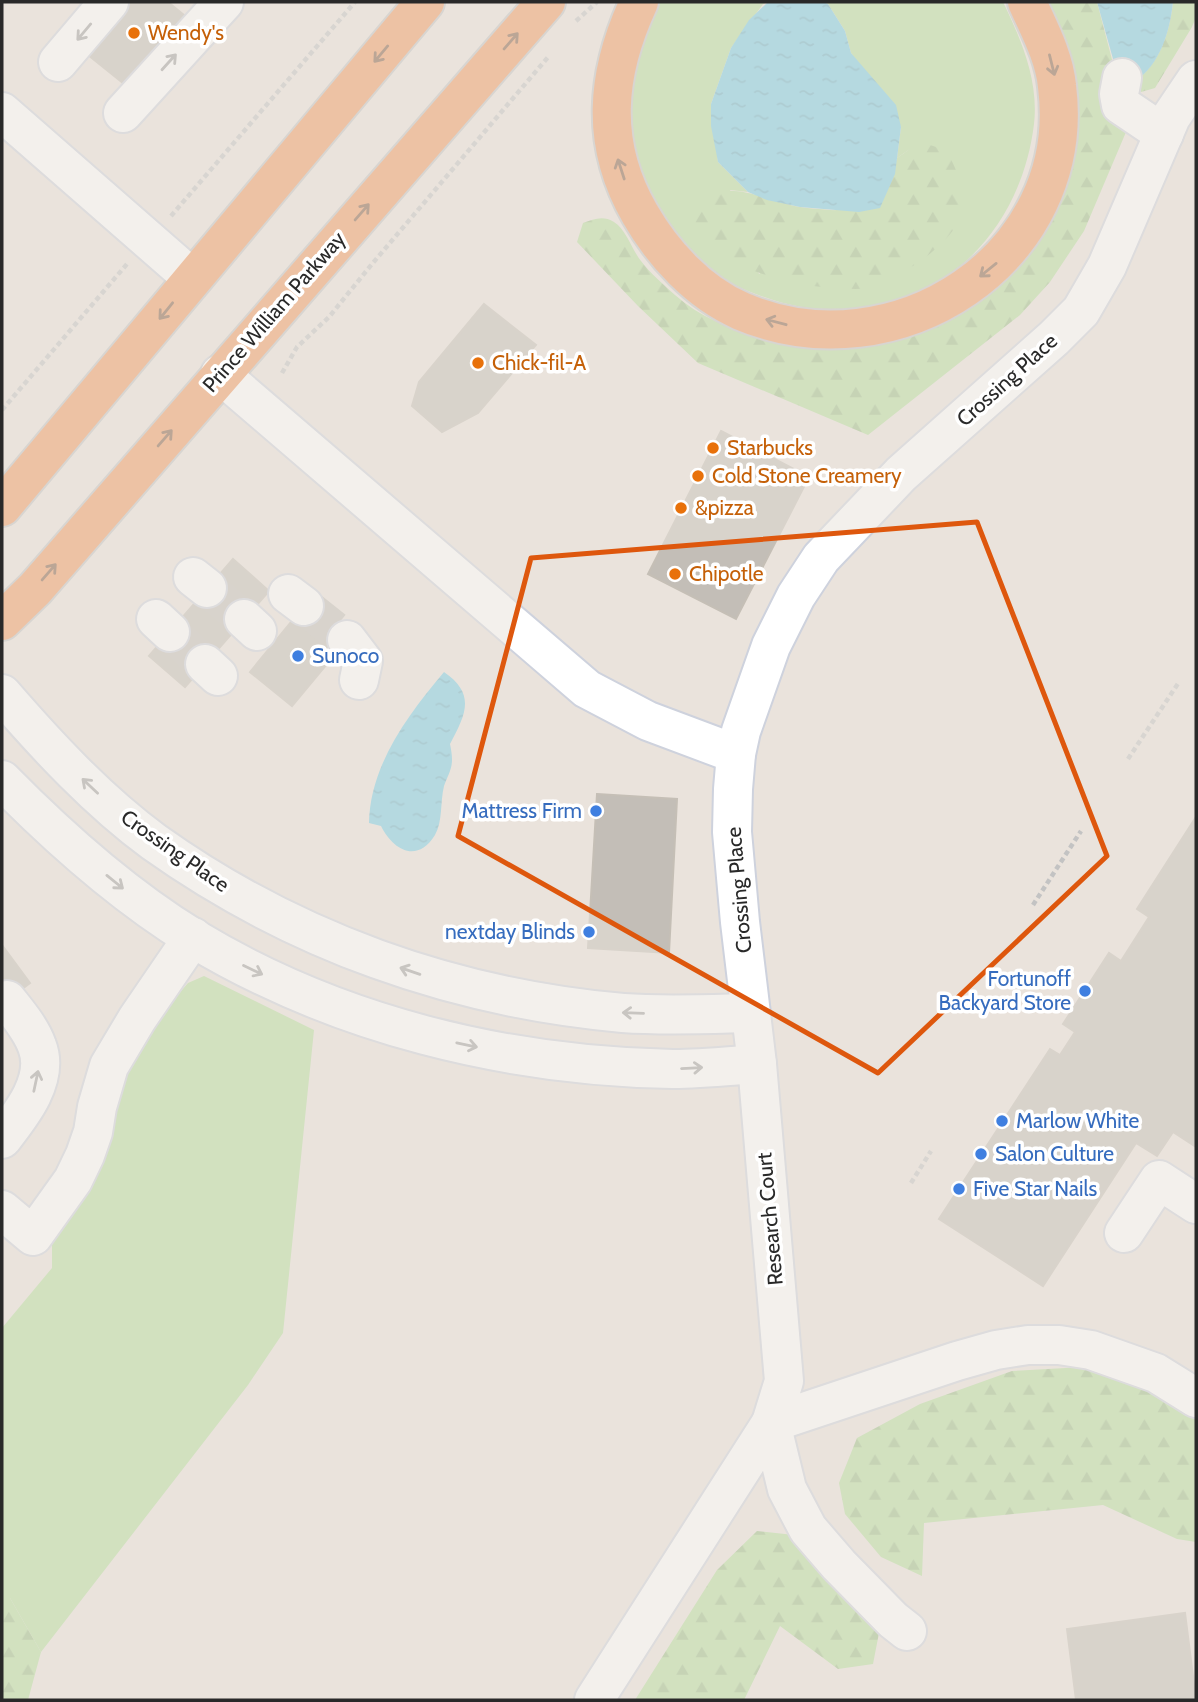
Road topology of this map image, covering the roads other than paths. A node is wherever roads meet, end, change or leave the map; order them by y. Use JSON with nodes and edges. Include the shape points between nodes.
{"nodes":[{"id":1,"x":109,"y":2,"type":"edge"},
{"id":2,"x":224,"y":2,"type":"edge"},
{"id":3,"x":425,"y":2,"type":"edge"},
{"id":4,"x":639,"y":2,"type":"edge"},
{"id":5,"x":1027,"y":2,"type":"edge"},
{"id":6,"x":560,"y":13,"type":"edge"},
{"id":7,"x":58,"y":62,"type":"dead end"},
{"id":8,"x":1122,"y":78,"type":"dead end"},
{"id":9,"x":1196,"y":80,"type":"edge"},
{"id":10,"x":2,"y":112,"type":"edge"},
{"id":11,"x":123,"y":113,"type":"dead end"},
{"id":12,"x":1164,"y":134,"type":"junction"},
{"id":13,"x":192,"y":278,"type":"junction"},
{"id":14,"x":220,"y":374,"type":"junction"},
{"id":15,"x":2,"y":507,"type":"edge"},
{"id":16,"x":2,"y":621,"type":"edge"},
{"id":17,"x":346,"y":640,"type":"tunnel mouth"},
{"id":18,"x":359,"y":680,"type":"dead end"},
{"id":19,"x":2,"y":694,"type":"edge"},
{"id":20,"x":736,"y":754,"type":"junction"},
{"id":21,"x":2,"y":780,"type":"edge"},
{"id":22,"x":193,"y":937,"type":"junction"},
{"id":23,"x":331,"y":943,"type":"junction"},
{"id":24,"x":305,"y":994,"type":"junction"},
{"id":25,"x":7,"y":1000,"type":"dead end"},
{"id":26,"x":750,"y":1013,"type":"junction"},
{"id":27,"x":757,"y":1064,"type":"junction"},
{"id":28,"x":2,"y":1139,"type":"edge"},
{"id":29,"x":1196,"y":1204,"type":"edge"},
{"id":30,"x":2,"y":1210,"type":"edge"},
{"id":31,"x":1124,"y":1233,"type":"dead end"},
{"id":32,"x":1196,"y":1398,"type":"edge"},
{"id":33,"x":771,"y":1423,"type":"junction"},
{"id":34,"x":907,"y":1631,"type":"dead end"},
{"id":35,"x":594,"y":1700,"type":"edge"}],
"edges":[{"from":1,"to":7,"type":"street","one_way":true},
{"from":11,"to":2,"type":"street","one_way":true},
{"from":3,"to":13,"type":"highway","one_way":true},
{"from":5,"to":4,"type":"highway","one_way":true,"via":[[1048,46],[1057,84],[1059,123],[1055,162],[1023,233],[997,263],[930,309],[867,327],[818,330],[778,324],[739,310],[705,289],[674,262],[633,202],[619,164],[611,116],[615,65]]},
{"from":14,"to":6,"type":"highway","name":"Prince William Parkway","one_way":true},
{"from":8,"to":12,"type":"street","via":[[1121,105]]},
{"from":9,"to":12,"type":"street","name":"Crossing Place"},
{"from":10,"to":13,"type":"street"},
{"from":12,"to":20,"type":"street","name":"Crossing Place","via":[[1107,266],[1081,311],[901,474],[810,573],[771,646]]},
{"from":13,"to":15,"type":"highway","one_way":true},
{"from":16,"to":14,"type":"highway","name":"Prince William Parkway","one_way":true,"via":[[35,589]]},
{"from":14,"to":20,"type":"street","via":[[587,689],[648,721]]},
{"from":17,"to":18,"type":"street","via":[[363,661]]},
{"from":23,"to":19,"type":"street","name":"Crossing Place","one_way":true,"via":[[246,901],[154,842],[83,780]]},
{"from":20,"to":26,"type":"street","name":"Crossing Place","via":[[732,832]]},
{"from":21,"to":22,"type":"street","one_way":true,"via":[[115,882]]},
{"from":22,"to":24,"type":"street","one_way":true},
{"from":22,"to":30,"type":"street","via":[[109,1066],[93,1132],[73,1180],[33,1236]]},
{"from":23,"to":24,"type":"street"},
{"from":26,"to":23,"type":"street","name":"Crossing Place","one_way":true,"via":[[626,1013],[527,1001],[418,974]]},
{"from":24,"to":27,"type":"street","one_way":true,"via":[[395,1027],[534,1059],[674,1069]]},
{"from":28,"to":25,"type":"street","one_way":true,"via":[[35,1091],[39,1049]]},
{"from":26,"to":27,"type":"street","name":"Research Court"},
{"from":27,"to":33,"type":"street","name":"Research Court","via":[[784,1381]]},
{"from":29,"to":31,"type":"street","via":[[1159,1180]]},
{"from":32,"to":33,"type":"street","via":[[1156,1373],[1091,1350],[1028,1345],[957,1361]]},
{"from":33,"to":34,"type":"street","via":[[787,1489],[808,1529]]},
{"from":33,"to":35,"type":"street","name":"Research Court"}]}
